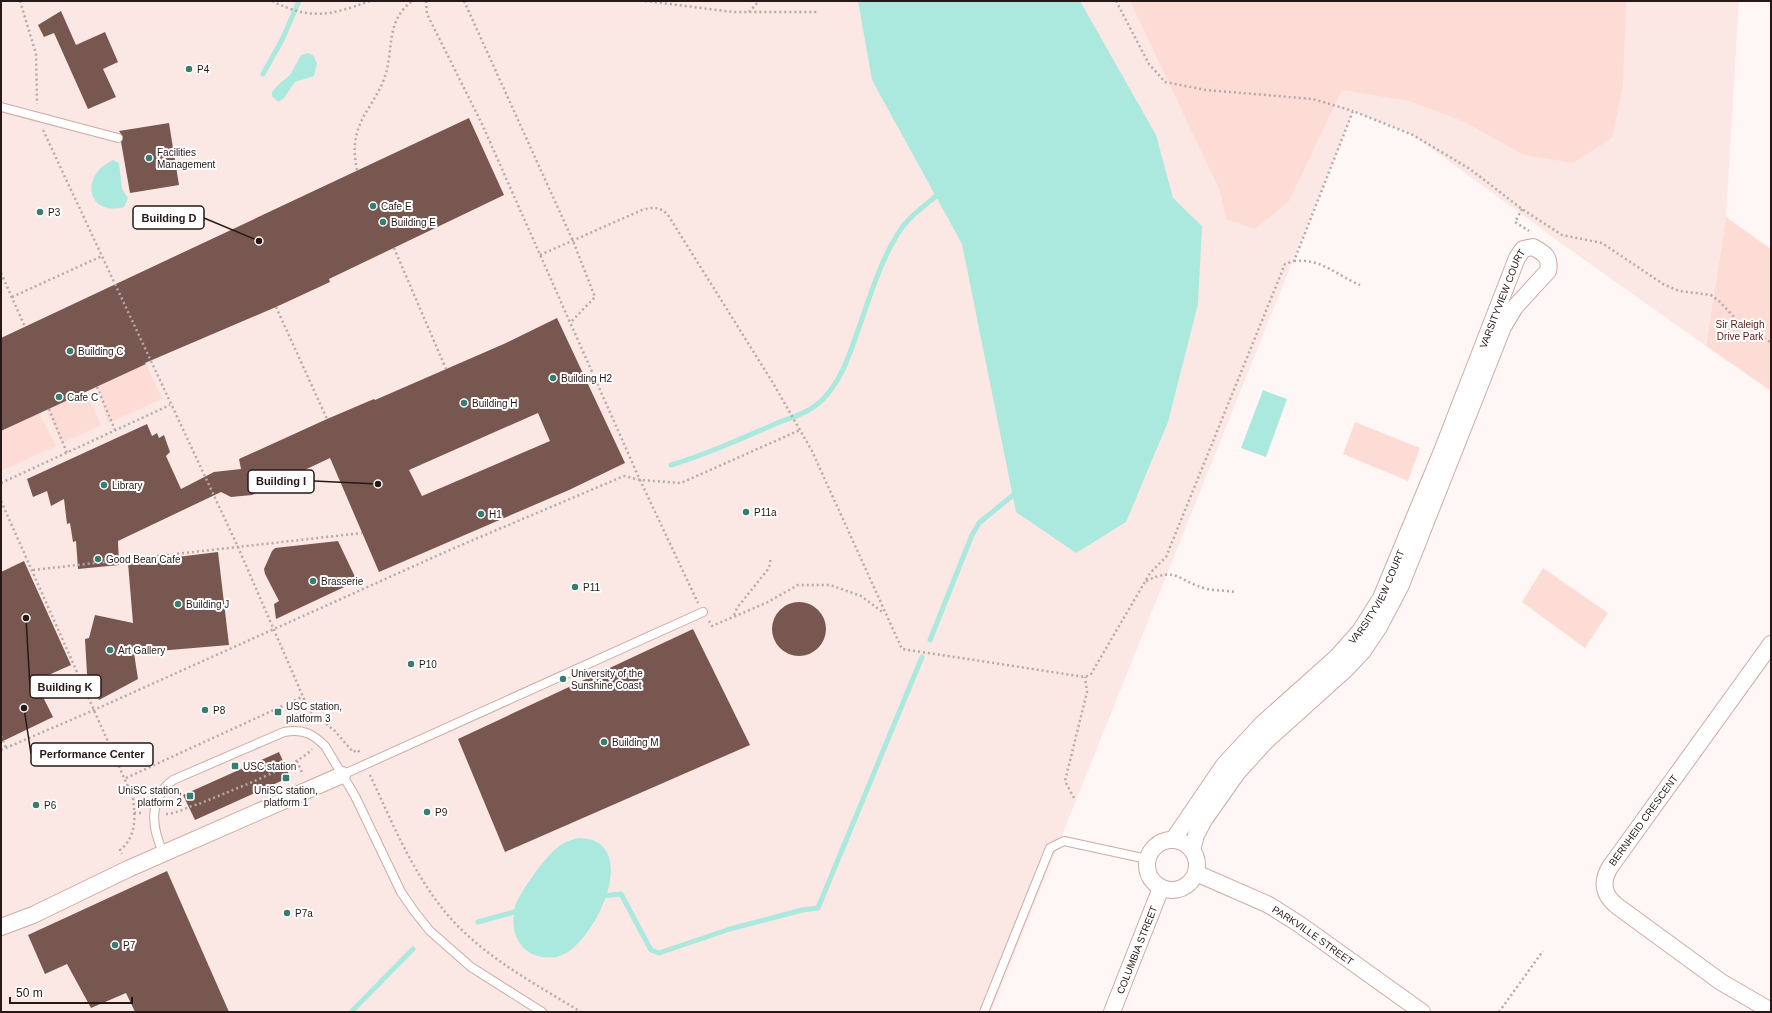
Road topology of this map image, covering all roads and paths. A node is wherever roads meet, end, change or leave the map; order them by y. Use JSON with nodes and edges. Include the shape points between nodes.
{"nodes":[{"id":1,"x":20,"y":1,"type":"edge"},
{"id":2,"x":272,"y":1,"type":"edge"},
{"id":3,"x":370,"y":1,"type":"edge"},
{"id":4,"x":412,"y":1,"type":"edge"},
{"id":5,"x":426,"y":1,"type":"edge"},
{"id":6,"x":464,"y":1,"type":"edge"},
{"id":7,"x":645,"y":1,"type":"edge"},
{"id":8,"x":758,"y":1,"type":"edge"},
{"id":9,"x":1116,"y":1,"type":"edge"},
{"id":10,"x":748,"y":12,"type":"junction"},
{"id":11,"x":817,"y":12,"type":"dead end"},
{"id":12,"x":1,"y":107,"type":"edge"},
{"id":13,"x":1353,"y":111,"type":"junction"},
{"id":14,"x":37,"y":116,"type":"junction"},
{"id":15,"x":118,"y":138,"type":"dead end"},
{"id":16,"x":357,"y":170,"type":"dead end"},
{"id":17,"x":1522,"y":209,"type":"junction"},
{"id":18,"x":1532,"y":233,"type":"dead end"},
{"id":19,"x":573,"y":241,"type":"junction"},
{"id":20,"x":394,"y":248,"type":"dead end"},
{"id":21,"x":540,"y":255,"type":"junction"},
{"id":22,"x":102,"y":256,"type":"junction"},
{"id":23,"x":1294,"y":261,"type":"junction"},
{"id":24,"x":1,"y":273,"type":"edge"},
{"id":25,"x":1360,"y":285,"type":"dead end"},
{"id":26,"x":12,"y":297,"type":"junction"},
{"id":27,"x":276,"y":307,"type":"dead end"},
{"id":28,"x":570,"y":323,"type":"junction"},
{"id":29,"x":1497,"y":325,"type":"dead end"},
{"id":30,"x":26,"y":327,"type":"dead end"},
{"id":31,"x":1771,"y":342,"type":"edge"},
{"id":32,"x":446,"y":369,"type":"dead end"},
{"id":33,"x":97,"y":387,"type":"dead end"},
{"id":34,"x":170,"y":405,"type":"junction"},
{"id":35,"x":49,"y":409,"type":"dead end"},
{"id":36,"x":327,"y":419,"type":"dead end"},
{"id":37,"x":115,"y":430,"type":"junction"},
{"id":38,"x":801,"y":431,"type":"junction"},
{"id":39,"x":67,"y":453,"type":"junction"},
{"id":40,"x":640,"y":480,"type":"junction"},
{"id":41,"x":1,"y":483,"type":"edge"},
{"id":42,"x":1,"y":500,"type":"edge"},
{"id":43,"x":362,"y":533,"type":"dead end"},
{"id":44,"x":238,"y":547,"type":"junction"},
{"id":45,"x":771,"y":558,"type":"dead end"},
{"id":46,"x":33,"y":570,"type":"junction"},
{"id":47,"x":1145,"y":581,"type":"junction"},
{"id":48,"x":1234,"y":592,"type":"dead end"},
{"id":49,"x":703,"y":612,"type":"junction"},
{"id":50,"x":885,"y":613,"type":"junction"},
{"id":51,"x":734,"y":615,"type":"junction"},
{"id":52,"x":273,"y":629,"type":"junction"},
{"id":53,"x":1771,"y":644,"type":"edge"},
{"id":54,"x":1342,"y":663,"type":"junction"},
{"id":55,"x":1085,"y":677,"type":"junction"},
{"id":56,"x":302,"y":697,"type":"junction"},
{"id":57,"x":94,"y":710,"type":"junction"},
{"id":58,"x":329,"y":726,"type":"junction"},
{"id":59,"x":1,"y":736,"type":"edge"},
{"id":60,"x":319,"y":740,"type":"junction"},
{"id":61,"x":6,"y":748,"type":"junction"},
{"id":62,"x":1,"y":750,"type":"edge"},
{"id":63,"x":365,"y":765,"type":"junction"},
{"id":64,"x":342,"y":775,"type":"junction"},
{"id":65,"x":126,"y":778,"type":"junction"},
{"id":66,"x":1074,"y":798,"type":"dead end"},
{"id":67,"x":134,"y":812,"type":"junction"},
{"id":68,"x":155,"y":813,"type":"junction"},
{"id":69,"x":1173,"y":840,"type":"junction"},
{"id":70,"x":1192,"y":850,"type":"junction"},
{"id":71,"x":164,"y":854,"type":"junction"},
{"id":72,"x":1147,"y":859,"type":"junction"},
{"id":73,"x":128,"y":869,"type":"junction"},
{"id":74,"x":1196,"y":873,"type":"junction"},
{"id":75,"x":1161,"y":888,"type":"junction"},
{"id":76,"x":1,"y":928,"type":"edge"},
{"id":77,"x":1543,"y":951,"type":"dead end"},
{"id":78,"x":1771,"y":1011,"type":"edge"},
{"id":79,"x":542,"y":1012,"type":"edge"},
{"id":80,"x":580,"y":1012,"type":"edge"},
{"id":81,"x":984,"y":1012,"type":"edge"},
{"id":82,"x":1112,"y":1012,"type":"edge"},
{"id":83,"x":1422,"y":1012,"type":"edge"},
{"id":84,"x":1500,"y":1012,"type":"edge"}],
"edges":[{"from":1,"to":14,"type":"path","via":[[36,54]]},
{"from":2,"to":3,"type":"path","via":[[311,15],[328,14]]},
{"from":4,"to":16,"type":"path","via":[[401,10],[395,23],[385,78],[356,136],[353,152]]},
{"from":5,"to":21,"type":"path","via":[[427,14],[482,124]]},
{"from":6,"to":19,"type":"path"},
{"from":7,"to":10,"type":"path","via":[[718,11]]},
{"from":8,"to":10,"type":"path"},
{"from":9,"to":13,"type":"path","via":[[1149,64],[1165,82],[1206,90],[1313,99]]},
{"from":10,"to":11,"type":"path"},
{"from":12,"to":14,"type":"lane"},
{"from":13,"to":17,"type":"path","via":[[1413,135],[1470,169]]},
{"from":13,"to":23,"type":"path"},
{"from":14,"to":15,"type":"lane"},
{"from":14,"to":22,"type":"path"},
{"from":17,"to":18,"type":"path","via":[[1515,222]]},
{"from":17,"to":31,"type":"path","via":[[1562,235],[1602,243],[1663,284],[1679,291],[1711,295],[1749,333]]},
{"from":19,"to":21,"type":"path"},
{"from":19,"to":28,"type":"path","via":[[595,297]]},
{"from":19,"to":38,"type":"path","via":[[642,210],[654,207],[662,209]]},
{"from":20,"to":32,"type":"path"},
{"from":21,"to":28,"type":"path"},
{"from":22,"to":26,"type":"path"},
{"from":22,"to":34,"type":"path"},
{"from":23,"to":25,"type":"path","via":[[1315,262]]},
{"from":23,"to":47,"type":"path","via":[[1284,264],[1166,557]]},
{"from":24,"to":26,"type":"path"},
{"from":26,"to":30,"type":"path"},
{"from":27,"to":36,"type":"path"},
{"from":28,"to":40,"type":"path"},
{"from":29,"to":54,"type":"street","name":"VARSITYVIEW COURT","via":[[1431,491],[1401,585],[1363,651]]},
{"from":33,"to":37,"type":"path"},
{"from":34,"to":37,"type":"path"},
{"from":34,"to":44,"type":"path"},
{"from":35,"to":39,"type":"path"},
{"from":37,"to":39,"type":"path"},
{"from":38,"to":40,"type":"path","via":[[681,483]]},
{"from":38,"to":50,"type":"path"},
{"from":39,"to":41,"type":"path"},
{"from":40,"to":49,"type":"path"},
{"from":40,"to":52,"type":"path","via":[[624,476]]},
{"from":42,"to":46,"type":"path"},
{"from":43,"to":44,"type":"path"},
{"from":44,"to":46,"type":"path"},
{"from":44,"to":52,"type":"path"},
{"from":45,"to":51,"type":"path","via":[[769,568]]},
{"from":46,"to":57,"type":"path"},
{"from":47,"to":48,"type":"path","via":[[1164,573],[1207,589]]},
{"from":47,"to":55,"type":"path","via":[[1091,674]]},
{"from":49,"to":51,"type":"path","via":[[712,626]]},
{"from":49,"to":63,"type":"lane"},
{"from":50,"to":51,"type":"path","via":[[861,596],[830,584],[798,584],[766,603]]},
{"from":50,"to":55,"type":"path","via":[[902,649]]},
{"from":52,"to":56,"type":"path"},
{"from":52,"to":57,"type":"path"},
{"from":53,"to":78,"type":"street","name":"BERNHEID CRESCENT","via":[[1613,862],[1604,881],[1606,895],[1616,906],[1721,982]]},
{"from":54,"to":69,"type":"street","name":"VARSITYVIEW COURT","via":[[1262,724],[1224,765]]},
{"from":54,"to":70,"type":"street","name":"VARSITYVIEW COURT","via":[[1237,773],[1204,820]]},
{"from":55,"to":66,"type":"path","via":[[1087,692],[1065,781]]},
{"from":56,"to":58,"type":"path","via":[[313,714]]},
{"from":56,"to":65,"type":"path"},
{"from":57,"to":61,"type":"path"},
{"from":57,"to":65,"type":"path"},
{"from":58,"to":60,"type":"path"},
{"from":58,"to":63,"type":"path","via":[[353,752],[358,750]]},
{"from":59,"to":61,"type":"path"},
{"from":60,"to":64,"type":"lane"},
{"from":60,"to":68,"type":"path","via":[[307,755],[297,761],[199,804],[171,814]]},
{"from":60,"to":68,"type":"lane","via":[[302,730],[284,732],[173,780],[165,786],[160,795]]},
{"from":61,"to":62,"type":"path"},
{"from":63,"to":64,"type":"lane"},
{"from":63,"to":80,"type":"path","via":[[412,864],[446,914],[478,945],[502,963]]},
{"from":64,"to":71,"type":"street"},
{"from":64,"to":79,"type":"lane","via":[[355,796],[401,892],[430,931],[470,967]]},
{"from":65,"to":67,"type":"path","via":[[133,798]]},
{"from":67,"to":68,"type":"path"},
{"from":67,"to":73,"type":"path","via":[[133,834],[128,844],[120,850]]},
{"from":68,"to":71,"type":"lane","via":[[155,833]]},
{"from":69,"to":70,"type":"street","via":[[1186,844]]},
{"from":69,"to":72,"type":"street","via":[[1157,845]]},
{"from":70,"to":74,"type":"street","via":[[1196,861]]},
{"from":71,"to":73,"type":"street"},
{"from":72,"to":75,"type":"street","via":[[1149,876]]},
{"from":72,"to":81,"type":"lane","via":[[1064,841],[1050,848]]},
{"from":73,"to":76,"type":"street"},
{"from":74,"to":75,"type":"street","via":[[1181,889]]},
{"from":74,"to":83,"type":"street","name":"PARKVILLE STREET","via":[[1269,905]]},
{"from":75,"to":82,"type":"street","name":"COLUMBIA STREET"},
{"from":77,"to":84,"type":"path"}]}
